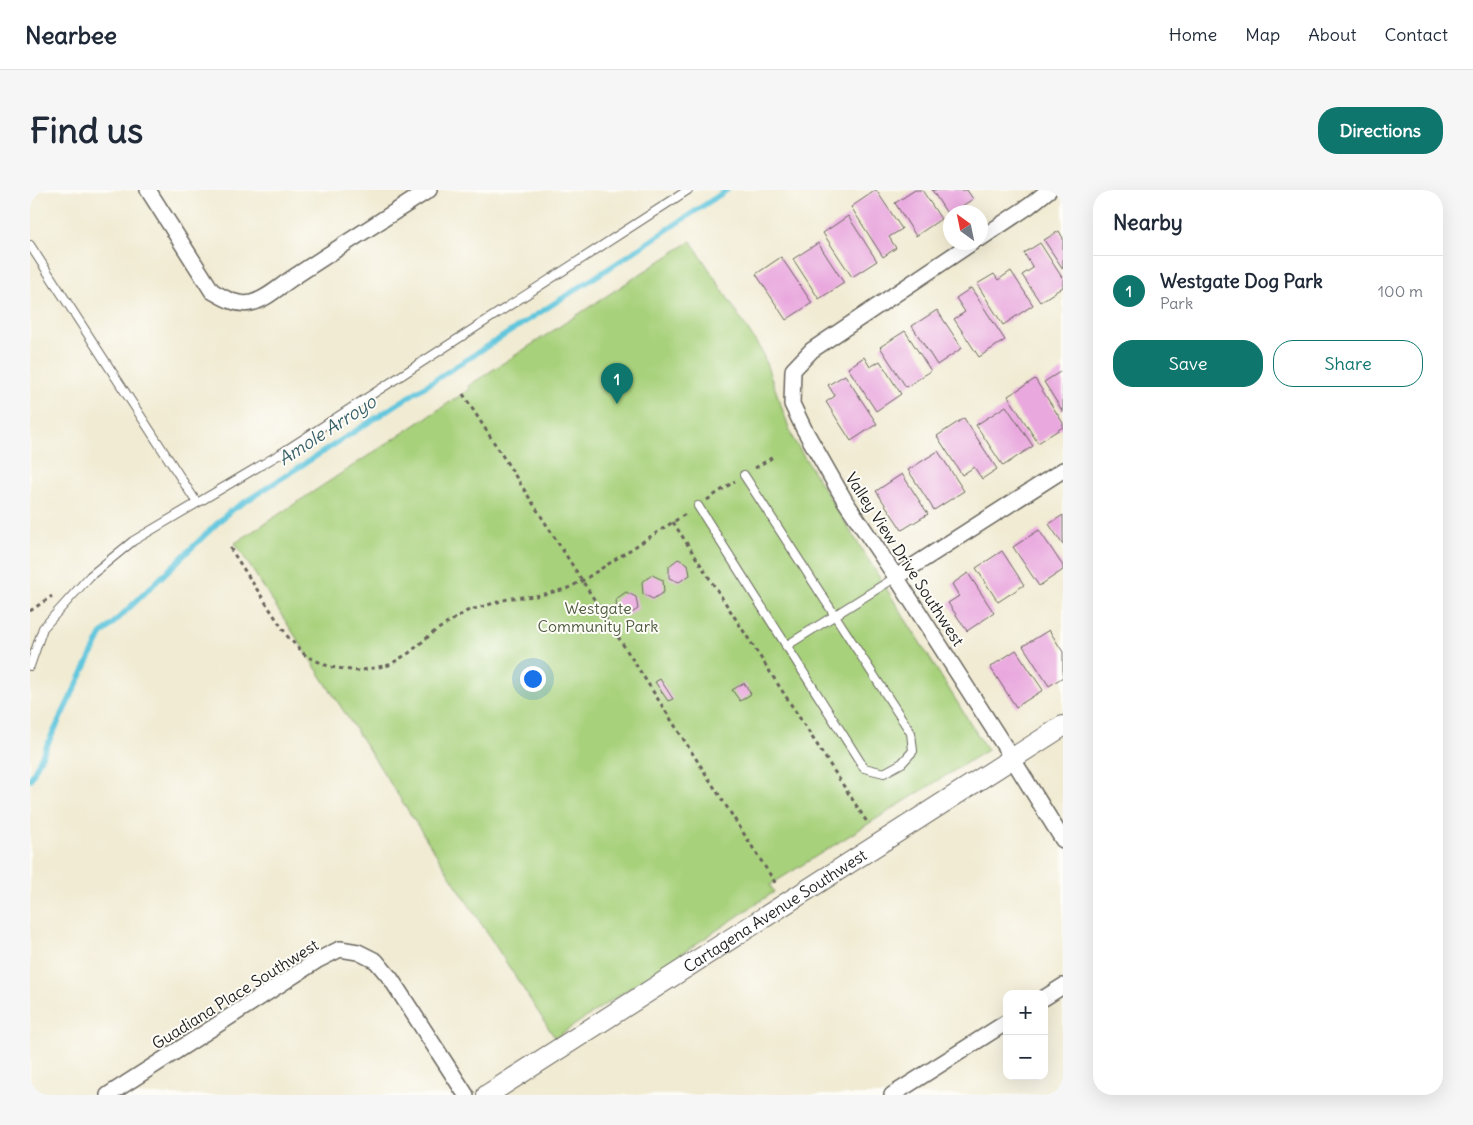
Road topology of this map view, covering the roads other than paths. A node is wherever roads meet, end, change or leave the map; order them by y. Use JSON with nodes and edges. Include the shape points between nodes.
{"nodes":[{"id":1,"x":148,"y":190,"type":"edge"},
{"id":2,"x":429,"y":190,"type":"edge"},
{"id":3,"x":688,"y":190,"type":"edge"},
{"id":4,"x":1049,"y":190,"type":"edge"},
{"id":5,"x":988,"y":233,"type":"edge"},
{"id":6,"x":30,"y":245,"type":"edge"},
{"id":7,"x":961,"y":250,"type":"edge"},
{"id":8,"x":1063,"y":470,"type":"edge"},
{"id":9,"x":744,"y":475,"type":"road end"},
{"id":10,"x":197,"y":503,"type":"junction"},
{"id":11,"x":698,"y":506,"type":"road end"},
{"id":12,"x":896,"y":577,"type":"junction"},
{"id":13,"x":836,"y":615,"type":"junction"},
{"id":14,"x":786,"y":646,"type":"junction"},
{"id":15,"x":30,"y":666,"type":"edge"},
{"id":16,"x":1063,"y":726,"type":"edge"},
{"id":17,"x":1012,"y":758,"type":"junction"},
{"id":18,"x":1063,"y":840,"type":"edge"},
{"id":19,"x":1063,"y":986,"type":"edge"},
{"id":20,"x":1048,"y":995,"type":"edge"},
{"id":21,"x":1003,"y":1025,"type":"edge"},
{"id":22,"x":108,"y":1095,"type":"edge"},
{"id":23,"x":466,"y":1095,"type":"edge"},
{"id":24,"x":487,"y":1095,"type":"edge"},
{"id":25,"x":892,"y":1095,"type":"edge"}],
"edges":[{"from":1,"to":2,"type":"street","via":[[212,291],[240,304],[252,303],[267,295]]},
{"from":3,"to":10,"type":"lane","via":[[280,454]]},
{"from":4,"to":5,"type":"street"},
{"from":6,"to":10,"type":"lane"},
{"from":7,"to":12,"type":"street","name":"Valley View Drive Southwest","via":[[812,350],[793,370],[792,404],[804,430],[845,501]]},
{"from":8,"to":12,"type":"street"},
{"from":9,"to":13,"type":"lane"},
{"from":10,"to":15,"type":"lane","via":[[133,541],[90,576],[43,628]]},
{"from":11,"to":14,"type":"lane"},
{"from":12,"to":13,"type":"lane"},
{"from":12,"to":17,"type":"street","name":"Valley View Drive Southwest"},
{"from":13,"to":14,"type":"lane"},
{"from":13,"to":14,"type":"lane","via":[[912,733],[913,750],[902,763],[884,773],[864,768]]},
{"from":16,"to":17,"type":"street","name":"Cartagena Avenue Southwest"},
{"from":17,"to":18,"type":"street","name":"Valley View Drive Southwest"},
{"from":17,"to":24,"type":"street","name":"Cartagena Avenue Southwest"},
{"from":19,"to":20,"type":"street"},
{"from":21,"to":25,"type":"street"},
{"from":22,"to":23,"type":"street","name":"Guadiana Place Southwest","via":[[340,949],[358,952],[376,961]]}]}
